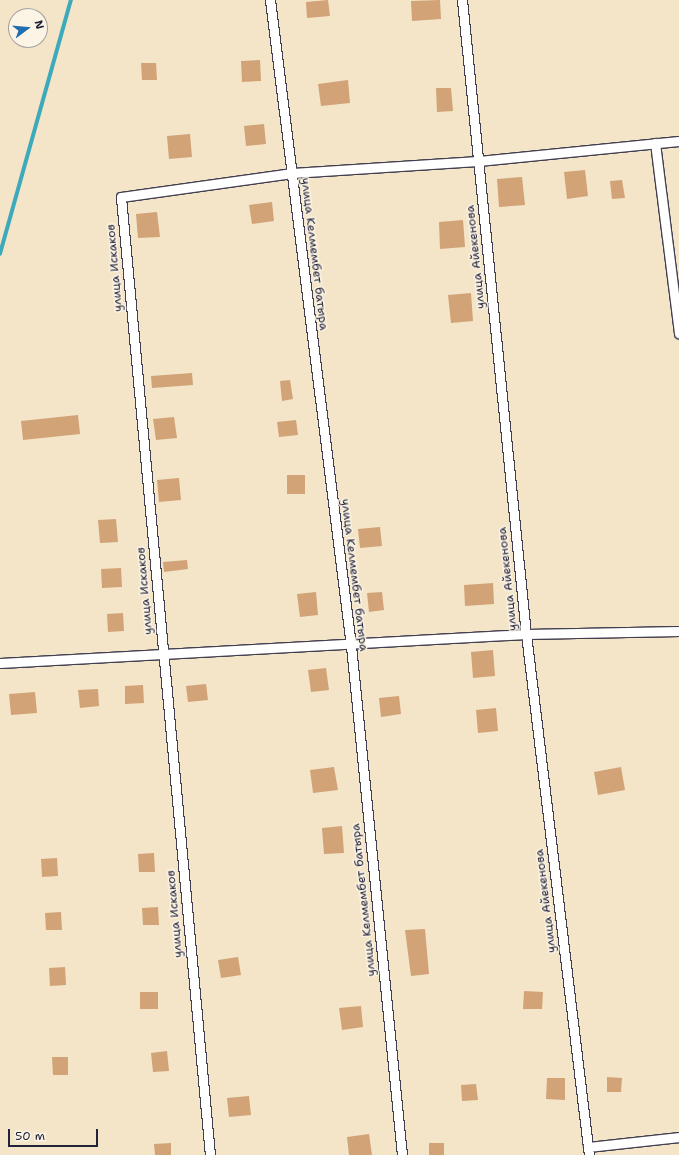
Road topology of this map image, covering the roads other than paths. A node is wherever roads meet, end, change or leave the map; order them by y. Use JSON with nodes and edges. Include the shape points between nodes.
{"nodes":[{"id":1,"x":270,"y":0,"type":"edge"},
{"id":2,"x":462,"y":0,"type":"edge"},
{"id":3,"x":679,"y":141,"type":"edge"},
{"id":4,"x":655,"y":143,"type":"junction"},
{"id":5,"x":478,"y":161,"type":"junction"},
{"id":6,"x":292,"y":173,"type":"junction"},
{"id":7,"x":679,"y":333,"type":"edge"},
{"id":8,"x":679,"y":632,"type":"edge"},
{"id":9,"x":526,"y":634,"type":"junction"},
{"id":10,"x":351,"y":646,"type":"junction"},
{"id":11,"x":162,"y":655,"type":"junction"},
{"id":12,"x":0,"y":663,"type":"edge"},
{"id":13,"x":679,"y":1138,"type":"edge"},
{"id":14,"x":588,"y":1151,"type":"edge"},
{"id":15,"x":210,"y":1155,"type":"edge"},
{"id":16,"x":402,"y":1155,"type":"edge"}],
"edges":[{"from":1,"to":6,"type":"street","name":"улица Келмембет батыра"},
{"from":2,"to":5,"type":"street","name":"улица Айекенова"},
{"from":3,"to":4,"type":"street"},
{"from":4,"to":5,"type":"street"},
{"from":4,"to":7,"type":"street"},
{"from":5,"to":6,"type":"street"},
{"from":5,"to":9,"type":"street","name":"улица Айекенова"},
{"from":6,"to":10,"type":"street","name":"улица Келмембет батыра"},
{"from":6,"to":11,"type":"street","name":"улица Искаков","via":[[121,197]]},
{"from":8,"to":9,"type":"street"},
{"from":9,"to":10,"type":"street"},
{"from":9,"to":14,"type":"street","name":"улица Айекенова"},
{"from":10,"to":11,"type":"street"},
{"from":10,"to":16,"type":"street","name":"улица Келмембет батыра"},
{"from":11,"to":12,"type":"street"},
{"from":11,"to":15,"type":"street","name":"улица Искаков"},
{"from":13,"to":14,"type":"street"}]}
